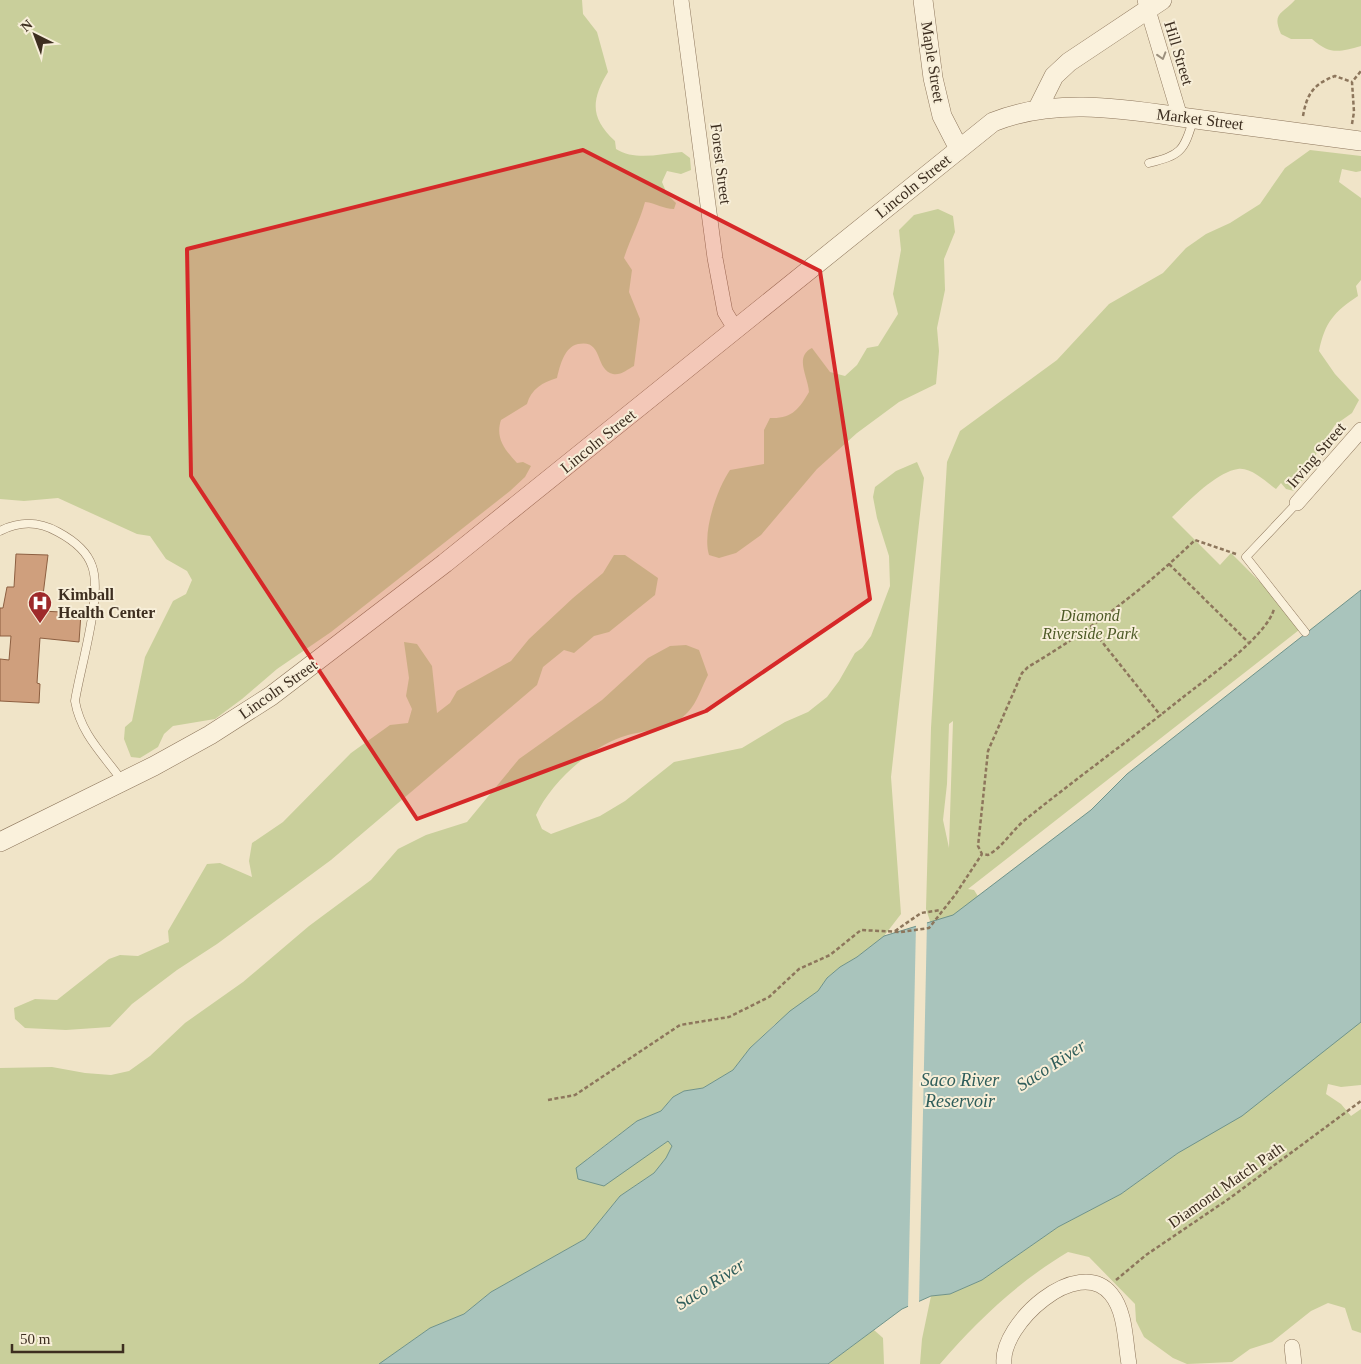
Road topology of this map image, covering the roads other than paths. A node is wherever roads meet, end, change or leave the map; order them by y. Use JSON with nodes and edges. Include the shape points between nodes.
{"nodes":[{"id":1,"x":681,"y":0,"type":"edge"},
{"id":2,"x":923,"y":0,"type":"edge"},
{"id":3,"x":1151,"y":3,"type":"edge"},
{"id":4,"x":1038,"y":108,"type":"junction"},
{"id":5,"x":1187,"y":118,"type":"junction"},
{"id":6,"x":1355,"y":140,"type":"edge"},
{"id":7,"x":959,"y":150,"type":"junction"},
{"id":8,"x":1149,"y":163,"type":"dead end"},
{"id":9,"x":736,"y":330,"type":"junction"},
{"id":10,"x":1361,"y":430,"type":"edge"},
{"id":11,"x":1297,"y":503,"type":"joint"},
{"id":12,"x":0,"y":531,"type":"edge"},
{"id":13,"x":1305,"y":632,"type":"dead end"},
{"id":14,"x":123,"y":782,"type":"junction"},
{"id":15,"x":0,"y":842,"type":"edge"},
{"id":16,"x":1292,"y":1347,"type":"dead end"},
{"id":17,"x":1004,"y":1364,"type":"edge"},
{"id":18,"x":1129,"y":1364,"type":"edge"},
{"id":19,"x":1294,"y":1364,"type":"edge"}],
"edges":[{"from":1,"to":9,"type":"street","name":"Forest Street","via":[[715,258],[725,312]]},
{"from":2,"to":7,"type":"street","name":"Maple Street","via":[[932,78],[942,116]]},
{"from":3,"to":4,"type":"street","via":[[1069,62],[1054,76]]},
{"from":3,"to":5,"type":"street","name":"Hill Street","one_way":true},
{"from":4,"to":5,"type":"street","name":"Market Street","via":[[1114,109]]},
{"from":4,"to":7,"type":"street","name":"Lincoln Street","via":[[993,122]]},
{"from":5,"to":6,"type":"street","name":"Market Street"},
{"from":5,"to":8,"type":"lane","via":[[1184,147],[1170,157]]},
{"from":7,"to":9,"type":"street","name":"Lincoln Street"},
{"from":9,"to":14,"type":"street","name":"Lincoln Street","via":[[318,662],[242,716]]},
{"from":10,"to":11,"type":"street","name":"Irving Street"},
{"from":11,"to":13,"type":"lane","via":[[1246,557]]},
{"from":12,"to":14,"type":"lane","via":[[13,525],[42,524],[71,540],[92,564],[94,604],[75,701],[87,735]]},
{"from":14,"to":15,"type":"street","name":"Lincoln Street"},
{"from":16,"to":19,"type":"street"},
{"from":17,"to":18,"type":"street","via":[[1006,1343],[1014,1329],[1051,1294],[1063,1286],[1075,1284],[1093,1284],[1114,1298],[1121,1317]]}]}
